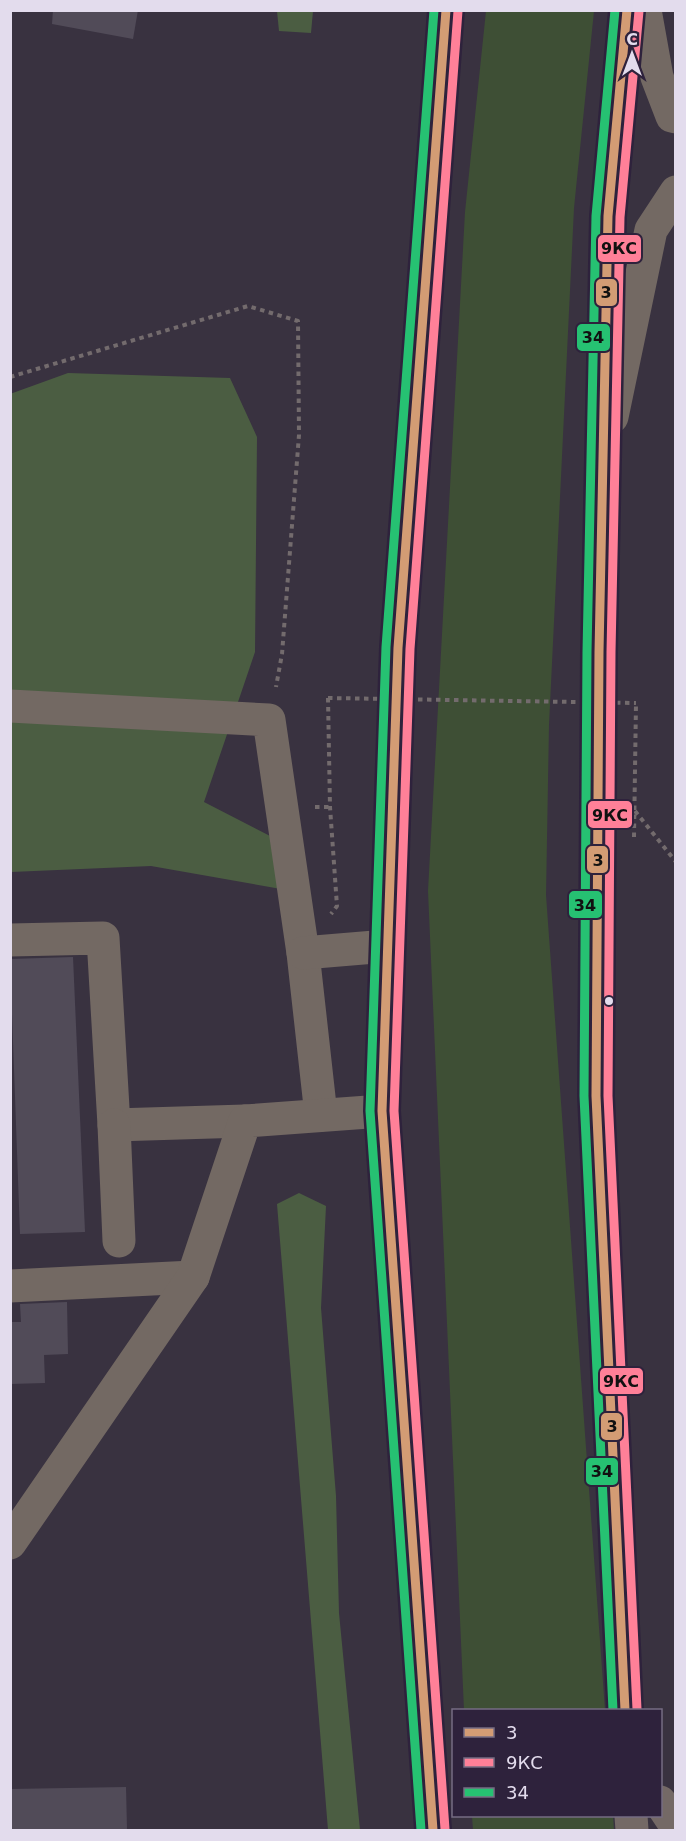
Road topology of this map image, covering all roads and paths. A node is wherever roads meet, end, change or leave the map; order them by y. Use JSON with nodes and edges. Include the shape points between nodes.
{"nodes":[{"id":1,"x":446,"y":10,"type":"edge"},
{"id":2,"x":627,"y":10,"type":"edge"},
{"id":3,"x":645,"y":10,"type":"edge"},
{"id":4,"x":675,"y":117,"type":"edge"},
{"id":5,"x":675,"y":192,"type":"edge"},
{"id":6,"x":10,"y":377,"type":"edge"},
{"id":7,"x":603,"y":457,"type":"junction"},
{"id":8,"x":10,"y":706,"type":"edge"},
{"id":9,"x":269,"y":720,"type":"junction"},
{"id":10,"x":330,"y":807,"type":"dead end"},
{"id":11,"x":675,"y":862,"type":"edge"},
{"id":12,"x":10,"y":940,"type":"edge"},
{"id":13,"x":387,"y":946,"type":"junction"},
{"id":14,"x":303,"y":953,"type":"junction"},
{"id":15,"x":381,"y":1111,"type":"junction"},
{"id":16,"x":321,"y":1115,"type":"junction"},
{"id":17,"x":245,"y":1121,"type":"junction"},
{"id":18,"x":114,"y":1125,"type":"junction"},
{"id":19,"x":119,"y":1241,"type":"dead end"},
{"id":20,"x":193,"y":1277,"type":"junction"},
{"id":21,"x":10,"y":1286,"type":"edge"},
{"id":22,"x":10,"y":1543,"type":"edge"},
{"id":23,"x":623,"y":1708,"type":"edge"},
{"id":24,"x":662,"y":1805,"type":"edge"},
{"id":25,"x":675,"y":1826,"type":"edge"},
{"id":26,"x":433,"y":1830,"type":"edge"}],
"edges":[{"from":1,"to":13,"type":"main road","via":[[398,648]]},
{"from":2,"to":7,"type":"main road","via":[[608,216]]},
{"from":3,"to":4,"type":"street","via":[[657,77]]},
{"from":5,"to":7,"type":"street","via":[[651,230]]},
{"from":6,"to":9,"type":"path","via":[[248,306],[298,321],[299,435],[282,654]]},
{"from":7,"to":23,"type":"main road","via":[[596,1096]]},
{"from":8,"to":9,"type":"street"},
{"from":9,"to":14,"type":"street"},
{"from":10,"to":11,"type":"path","bridge":true,"via":[[328,698],[636,703],[634,810]]},
{"from":12,"to":18,"type":"street","via":[[103,938]]},
{"from":13,"to":14,"type":"street"},
{"from":13,"to":15,"type":"main road"},
{"from":14,"to":16,"type":"street"},
{"from":15,"to":16,"type":"street"},
{"from":15,"to":26,"type":"main road"},
{"from":16,"to":17,"type":"street"},
{"from":17,"to":18,"type":"street"},
{"from":17,"to":20,"type":"street"},
{"from":18,"to":19,"type":"street"},
{"from":20,"to":21,"type":"street"},
{"from":20,"to":22,"type":"street"},
{"from":24,"to":25,"type":"main road"}]}
